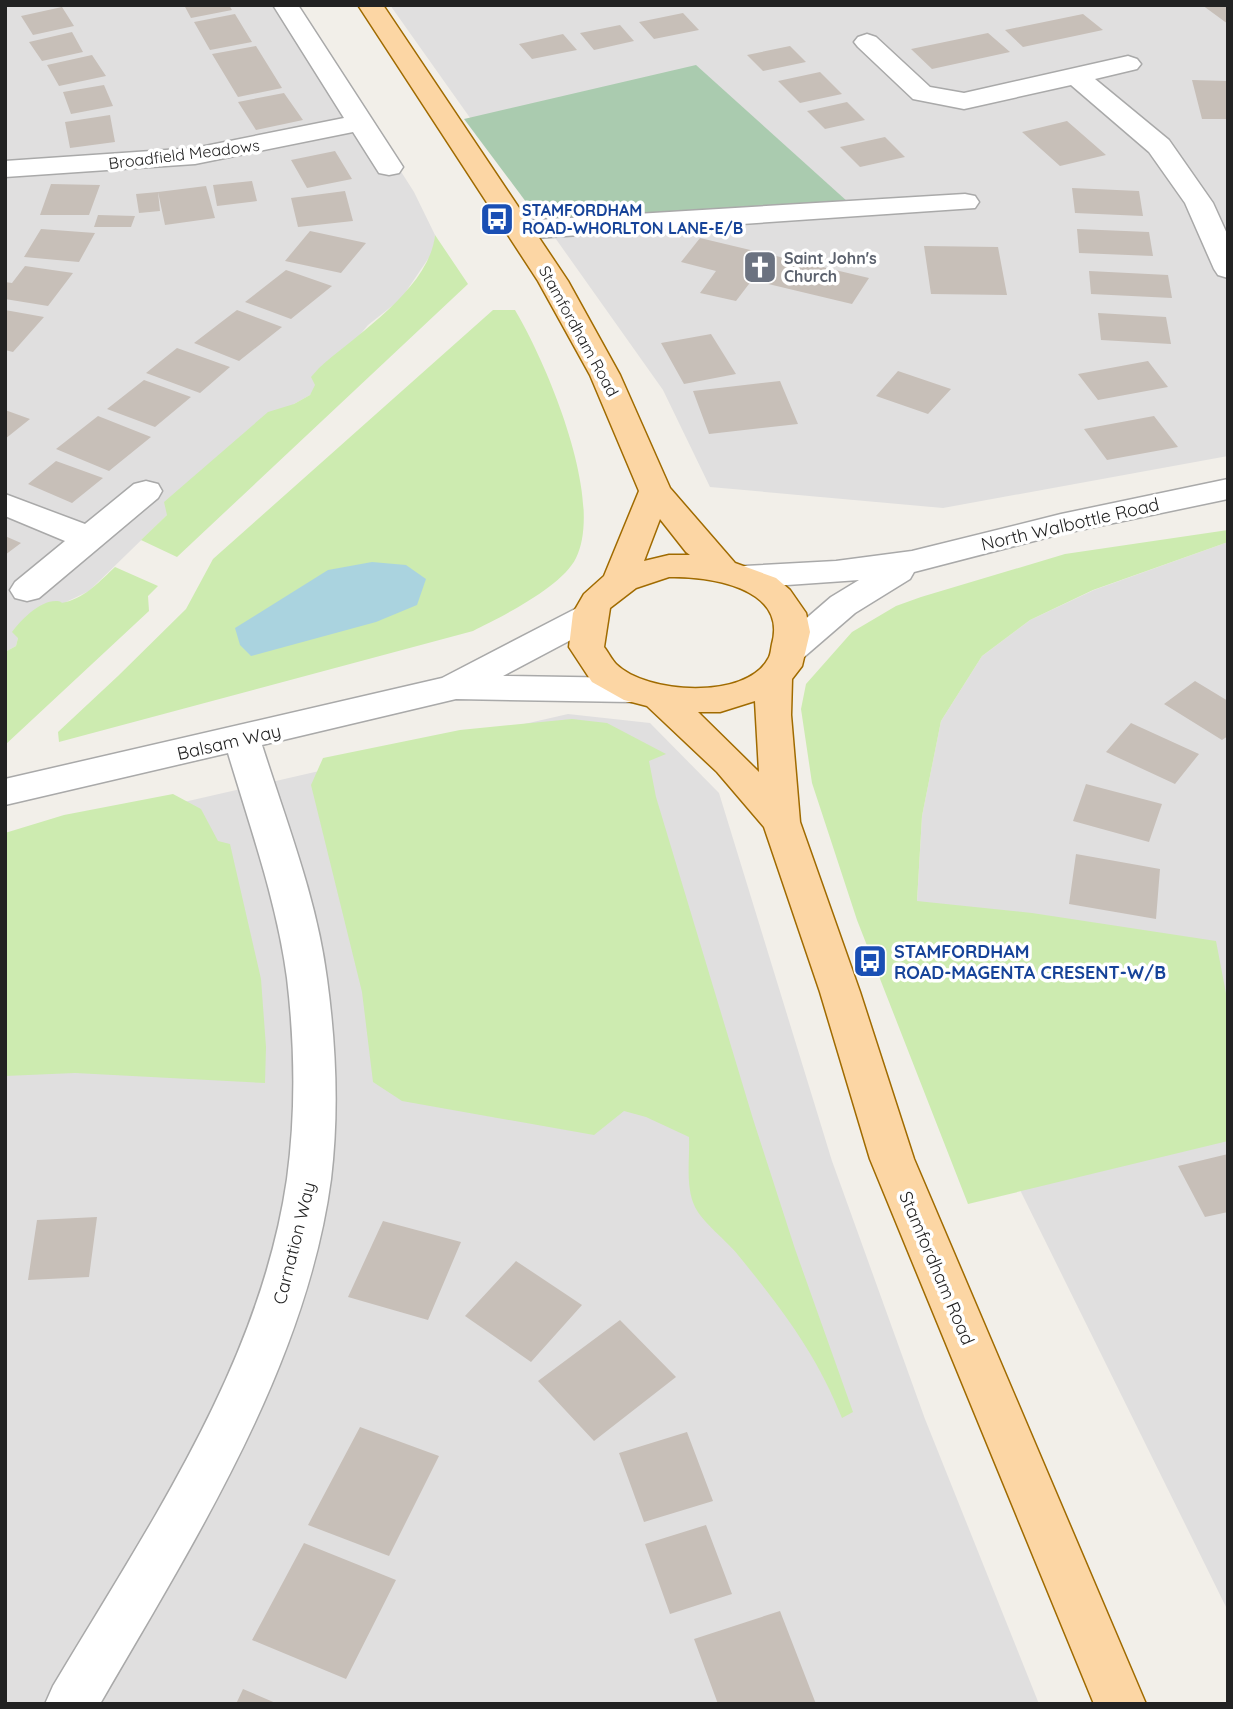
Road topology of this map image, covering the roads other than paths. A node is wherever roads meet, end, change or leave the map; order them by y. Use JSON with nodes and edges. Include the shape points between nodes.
{"nodes":[{"id":1,"x":285,"y":5,"type":"edge"},
{"id":2,"x":370,"y":5,"type":"edge"},
{"id":3,"x":867,"y":42,"type":"dead end"},
{"id":4,"x":1128,"y":64,"type":"dead end"},
{"id":5,"x":1076,"y":76,"type":"junction"},
{"id":6,"x":361,"y":123,"type":"junction"},
{"id":7,"x":389,"y":167,"type":"dead end"},
{"id":8,"x":5,"y":169,"type":"edge"},
{"id":9,"x":965,"y":202,"type":"dead end"},
{"id":10,"x":521,"y":230,"type":"junction"},
{"id":11,"x":1228,"y":270,"type":"edge"},
{"id":12,"x":1228,"y":489,"type":"edge"},
{"id":13,"x":146,"y":491,"type":"dead end"},
{"id":14,"x":655,"y":491,"type":"junction"},
{"id":15,"x":5,"y":504,"type":"edge"},
{"id":16,"x":89,"y":538,"type":"junction"},
{"id":17,"x":912,"y":562,"type":"junction"},
{"id":18,"x":734,"y":573,"type":"junction"},
{"id":19,"x":618,"y":583,"type":"junction"},
{"id":20,"x":27,"y":590,"type":"dead end"},
{"id":21,"x":589,"y":616,"type":"junction"},
{"id":22,"x":783,"y":662,"type":"junction"},
{"id":23,"x":452,"y":688,"type":"junction"},
{"id":24,"x":646,"y":694,"type":"junction"},
{"id":25,"x":242,"y":739,"type":"junction"},
{"id":26,"x":5,"y":792,"type":"edge"},
{"id":27,"x":781,"y":821,"type":"junction"},
{"id":28,"x":71,"y":1704,"type":"edge"},
{"id":29,"x":1120,"y":1704,"type":"edge"}],
"edges":[{"from":1,"to":6,"type":"street"},
{"from":2,"to":10,"type":"main road","name":"Stamfordham Road"},
{"from":3,"to":5,"type":"street","via":[[922,93],[964,101]]},
{"from":4,"to":5,"type":"street"},
{"from":5,"to":11,"type":"street","via":[[1159,146],[1199,203]]},
{"from":6,"to":7,"type":"street"},
{"from":6,"to":8,"type":"street","name":"Broadfield Meadows","via":[[195,156]]},
{"from":9,"to":10,"type":"street"},
{"from":10,"to":14,"type":"main road","name":"Stamfordham Road","via":[[605,375]]},
{"from":12,"to":17,"type":"street","name":"North Walbottle Road"},
{"from":13,"to":16,"type":"street"},
{"from":14,"to":18,"type":"main road","name":"Stamfordham Road","via":[[698,544]]},
{"from":14,"to":19,"type":"main road"},
{"from":15,"to":16,"type":"street"},
{"from":16,"to":20,"type":"street"},
{"from":17,"to":18,"type":"street","name":"North Walbottle Road","via":[[836,572]]},
{"from":17,"to":22,"type":"street","name":"North Walbottle Road","via":[[843,605]]},
{"from":18,"to":19,"type":"main road","via":[[669,566]]},
{"from":18,"to":22,"type":"main road","via":[[770,592],[786,611],[793,629]]},
{"from":19,"to":21,"type":"main road","via":[[600,598]]},
{"from":21,"to":23,"type":"street","name":"Balsam Way"},
{"from":21,"to":24,"type":"main road","via":[[586,635],[592,656],[607,675]]},
{"from":22,"to":24,"type":"main road","via":[[753,690],[726,699],[694,703]]},
{"from":22,"to":27,"type":"main road","name":"Stamfordham Road","via":[[773,715]]},
{"from":23,"to":24,"type":"street","name":"Balsam Way"},
{"from":23,"to":25,"type":"street","name":"Balsam Way"},
{"from":24,"to":27,"type":"main road","name":"Stamfordham Road","via":[[730,763]]},
{"from":25,"to":26,"type":"street","name":"Balsam Way"},
{"from":25,"to":28,"type":"street","name":"Carnation Way","via":[[292,905],[307,979],[316,1121],[310,1187],[278,1310],[229,1428]]},
{"from":27,"to":29,"type":"main road","name":"Stamfordham Road","via":[[892,1159]]}]}
